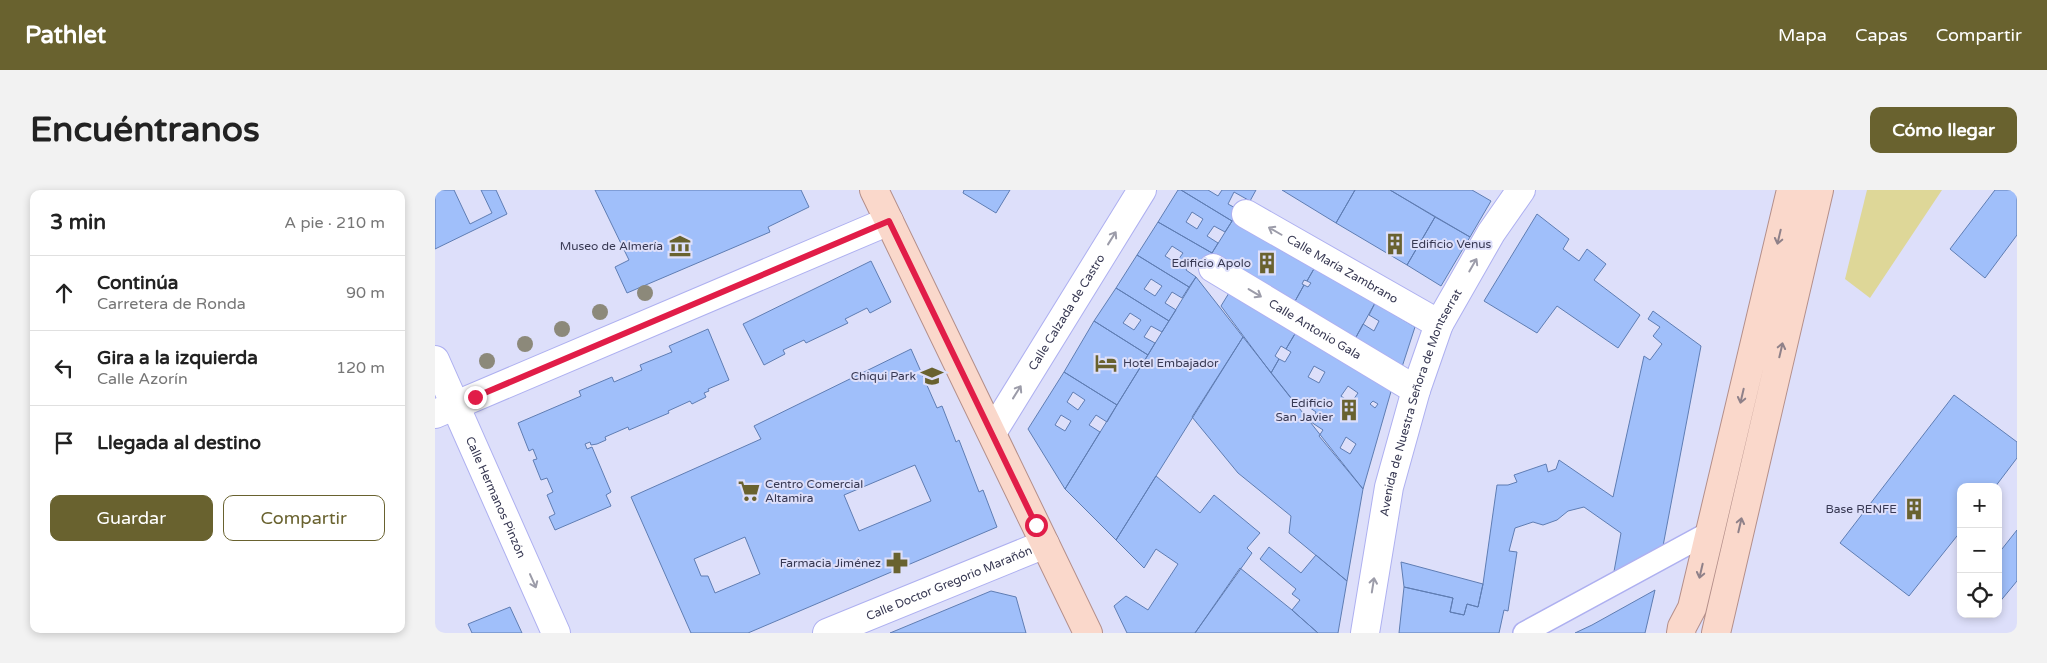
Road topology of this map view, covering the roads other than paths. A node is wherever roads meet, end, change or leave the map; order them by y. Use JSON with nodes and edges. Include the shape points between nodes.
{"nodes":[{"id":1,"x":874,"y":190,"type":"edge"},
{"id":2,"x":1142,"y":190,"type":"edge"},
{"id":3,"x":1521,"y":190,"type":"edge"},
{"id":4,"x":1791,"y":190,"type":"edge"},
{"id":5,"x":1819,"y":190,"type":"edge"},
{"id":6,"x":1246,"y":214,"type":"dead end"},
{"id":7,"x":889,"y":221,"type":"junction"},
{"id":8,"x":1213,"y":268,"type":"dead end"},
{"id":9,"x":1439,"y":324,"type":"junction"},
{"id":10,"x":435,"y":360,"type":"edge"},
{"id":11,"x":1417,"y":390,"type":"junction"},
{"id":12,"x":445,"y":410,"type":"edge"},
{"id":13,"x":992,"y":433,"type":"junction"},
{"id":14,"x":1710,"y":532,"type":"junction"},
{"id":15,"x":1045,"y":544,"type":"junction"},
{"id":16,"x":1680,"y":631,"type":"edge"},
{"id":17,"x":555,"y":633,"type":"edge"},
{"id":18,"x":827,"y":633,"type":"edge"},
{"id":19,"x":1088,"y":633,"type":"edge"},
{"id":20,"x":1365,"y":633,"type":"edge"},
{"id":21,"x":1524,"y":633,"type":"edge"},
{"id":22,"x":1716,"y":633,"type":"edge"}],
"edges":[{"from":1,"to":7,"type":"main road"},
{"from":13,"to":2,"type":"street","name":"Calle Calzada de Castro","one_way":true},
{"from":9,"to":3,"type":"street","name":"Avenida de Nuestra Señora de Montserrat","one_way":true,"via":[[1491,234]]},
{"from":4,"to":14,"type":"main road","one_way":true},
{"from":22,"to":5,"type":"main road","one_way":true},
{"from":9,"to":6,"type":"street","name":"Calle María Zambrano","one_way":true},
{"from":7,"to":12,"type":"street"},
{"from":7,"to":13,"type":"main road"},
{"from":8,"to":11,"type":"street","name":"Calle Antonio Gala","one_way":true},
{"from":9,"to":11,"type":"street","name":"Avenida de Nuestra Señora de Montserrat"},
{"from":10,"to":12,"type":"street","name":"Calle Hermanos Pinzón"},
{"from":20,"to":11,"type":"street","name":"Avenida de Nuestra Señora de Montserrat","one_way":true,"via":[[1389,487]]},
{"from":12,"to":17,"type":"street","name":"Calle Hermanos Pinzón","one_way":true},
{"from":13,"to":15,"type":"main road"},
{"from":14,"to":16,"type":"main road","one_way":true,"via":[[1692,608]]},
{"from":14,"to":21,"type":"street"},
{"from":15,"to":18,"type":"street","name":"Calle Doctor Gregorio Marañón"},
{"from":15,"to":19,"type":"main road"}]}
